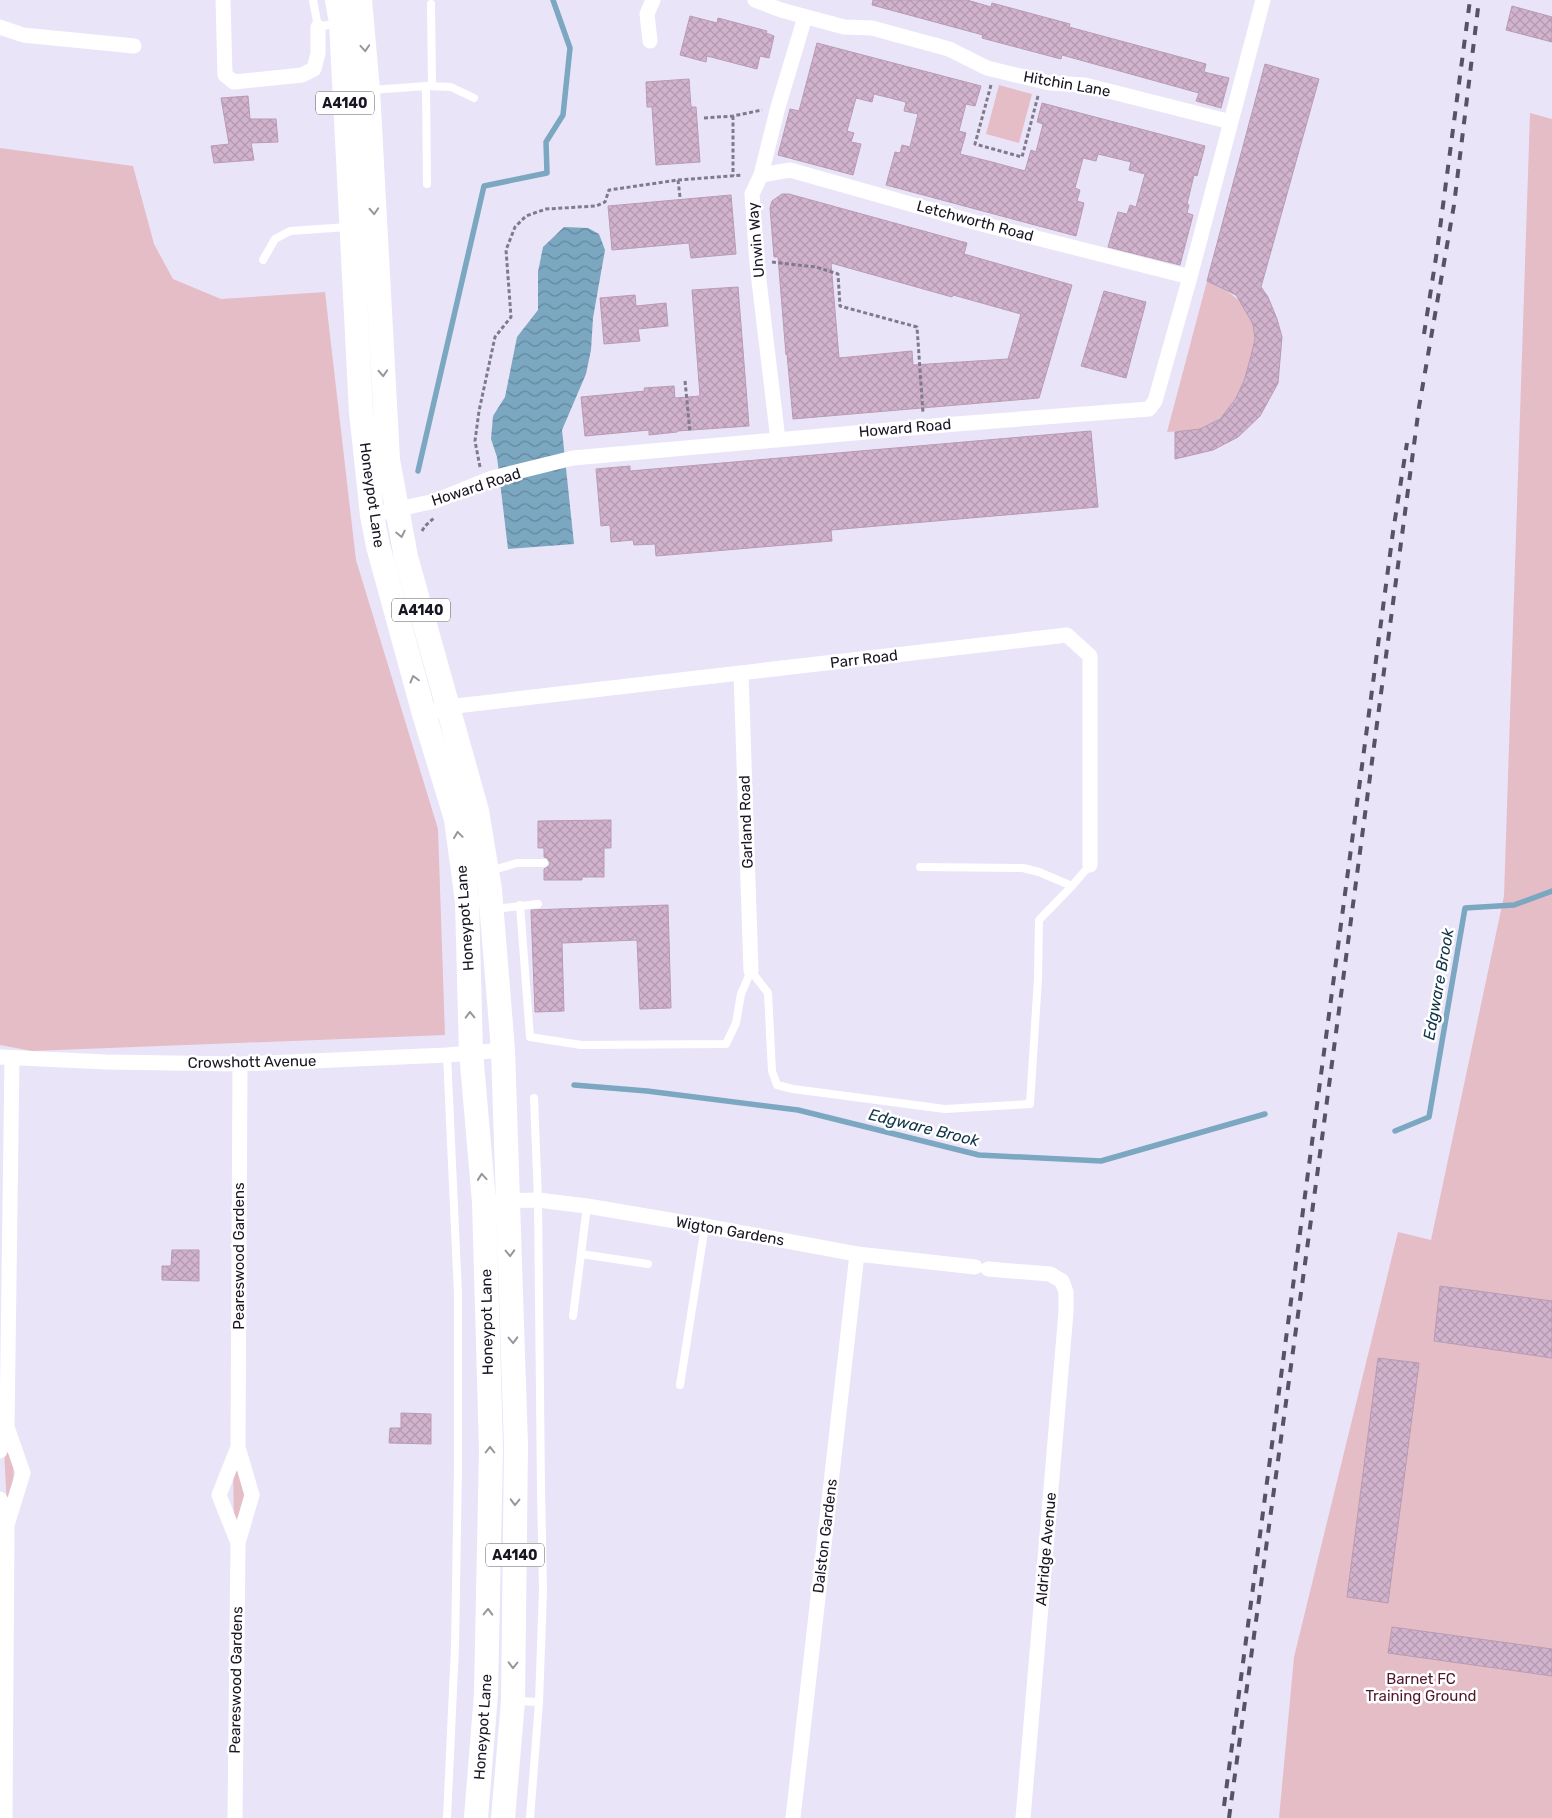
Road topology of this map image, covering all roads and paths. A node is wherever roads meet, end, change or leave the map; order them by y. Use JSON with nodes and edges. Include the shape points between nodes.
{"nodes":[{"id":1,"x":223,"y":0,"type":"edge"},
{"id":2,"x":313,"y":0,"type":"edge"},
{"id":3,"x":360,"y":0,"type":"edge"},
{"id":4,"x":653,"y":0,"type":"edge"},
{"id":5,"x":756,"y":0,"type":"edge"},
{"id":6,"x":1264,"y":0,"type":"edge"},
{"id":7,"x":431,"y":4,"type":"dead end"},
{"id":8,"x":805,"y":17,"type":"junction"},
{"id":9,"x":349,"y":18,"type":"edge"},
{"id":10,"x":0,"y":27,"type":"edge"},
{"id":11,"x":318,"y":27,"type":"junction"},
{"id":12,"x":650,"y":41,"type":"dead end"},
{"id":13,"x":134,"y":46,"type":"dead end"},
{"id":14,"x":995,"y":70,"type":"junction"},
{"id":15,"x":1042,"y":81,"type":"junction"},
{"id":16,"x":429,"y":86,"type":"junction"},
{"id":17,"x":368,"y":90,"type":"junction"},
{"id":18,"x":474,"y":98,"type":"dead end"},
{"id":19,"x":778,"y":107,"type":"junction"},
{"id":20,"x":733,"y":116,"type":"junction"},
{"id":21,"x":704,"y":118,"type":"dead end"},
{"id":22,"x":1231,"y":122,"type":"junction"},
{"id":23,"x":760,"y":175,"type":"junction"},
{"id":24,"x":733,"y":176,"type":"junction"},
{"id":25,"x":678,"y":180,"type":"junction"},
{"id":26,"x":427,"y":184,"type":"dead end"},
{"id":27,"x":680,"y":197,"type":"dead end"},
{"id":28,"x":352,"y":227,"type":"junction"},
{"id":29,"x":263,"y":260,"type":"dead end"},
{"id":30,"x":757,"y":264,"type":"junction"},
{"id":31,"x":1190,"y":277,"type":"junction"},
{"id":32,"x":686,"y":380,"type":"dead end"},
{"id":33,"x":925,"y":427,"type":"junction"},
{"id":34,"x":691,"y":438,"type":"dead end"},
{"id":35,"x":778,"y":440,"type":"junction"},
{"id":36,"x":487,"y":475,"type":"junction"},
{"id":37,"x":396,"y":510,"type":"junction"},
{"id":38,"x":372,"y":515,"type":"junction"},
{"id":39,"x":437,"y":516,"type":"dead end"},
{"id":40,"x":420,"y":536,"type":"dead end"},
{"id":41,"x":741,"y":673,"type":"junction"},
{"id":42,"x":447,"y":707,"type":"junction"},
{"id":43,"x":424,"y":714,"type":"junction"},
{"id":44,"x":544,"y":863,"type":"dead end"},
{"id":45,"x":1090,"y":865,"type":"joint"},
{"id":46,"x":920,"y":867,"type":"dead end"},
{"id":47,"x":487,"y":872,"type":"junction"},
{"id":48,"x":1072,"y":886,"type":"junction"},
{"id":49,"x":538,"y":904,"type":"dead end"},
{"id":50,"x":520,"y":906,"type":"junction"},
{"id":51,"x":480,"y":911,"type":"junction"},
{"id":52,"x":750,"y":971,"type":"junction"},
{"id":53,"x":504,"y":1050,"type":"junction"},
{"id":54,"x":471,"y":1052,"type":"junction"},
{"id":55,"x":448,"y":1055,"type":"junction"},
{"id":56,"x":6,"y":1058,"type":"edge"},
{"id":57,"x":240,"y":1064,"type":"junction"},
{"id":58,"x":534,"y":1098,"type":"dead end"},
{"id":59,"x":538,"y":1200,"type":"junction"},
{"id":60,"x":509,"y":1201,"type":"junction"},
{"id":61,"x":484,"y":1202,"type":"junction"},
{"id":62,"x":587,"y":1206,"type":"junction"},
{"id":63,"x":705,"y":1226,"type":"junction"},
{"id":64,"x":581,"y":1254,"type":"junction"},
{"id":65,"x":857,"y":1254,"type":"junction"},
{"id":66,"x":648,"y":1264,"type":"dead end"},
{"id":67,"x":1062,"y":1281,"type":"joint"},
{"id":68,"x":573,"y":1316,"type":"dead end"},
{"id":69,"x":680,"y":1385,"type":"dead end"},
{"id":70,"x":7,"y":1427,"type":"junction"},
{"id":71,"x":238,"y":1447,"type":"junction"},
{"id":72,"x":0,"y":1451,"type":"edge"},
{"id":73,"x":0,"y":1498,"type":"edge"},
{"id":74,"x":7,"y":1525,"type":"junction"},
{"id":75,"x":238,"y":1543,"type":"junction"},
{"id":76,"x":513,"y":1701,"type":"junction"},
{"id":77,"x":538,"y":1702,"type":"junction"},
{"id":78,"x":5,"y":1818,"type":"edge"},
{"id":79,"x":235,"y":1818,"type":"edge"},
{"id":80,"x":447,"y":1818,"type":"edge"},
{"id":81,"x":476,"y":1818,"type":"edge"},
{"id":82,"x":503,"y":1818,"type":"edge"},
{"id":83,"x":530,"y":1818,"type":"edge"},
{"id":84,"x":793,"y":1818,"type":"edge"},
{"id":85,"x":1023,"y":1818,"type":"edge"}],
"edges":[{"from":1,"to":11,"type":"street","via":[[225,75],[234,82],[302,75],[314,69]]},
{"from":2,"to":11,"type":"lane"},
{"from":3,"to":9,"type":"main road","name":"Honeypot Lane","number":"A4140"},
{"from":4,"to":12,"type":"street","via":[[647,14]]},
{"from":5,"to":8,"type":"street","name":"Hitchin Lane"},
{"from":6,"to":22,"type":"street"},
{"from":7,"to":16,"type":"lane"},
{"from":8,"to":14,"type":"street","name":"Hitchin Lane","via":[[844,27],[872,28],[949,49]]},
{"from":8,"to":19,"type":"street","name":"Unwin Way"},
{"from":9,"to":11,"type":"lane"},
{"from":9,"to":17,"type":"main road","name":"Honeypot Lane","number":"A4140","one_way":true},
{"from":9,"to":28,"type":"main road","name":"Honeypot Lane","number":"A4140"},
{"from":10,"to":13,"type":"street","via":[[22,35]]},
{"from":14,"to":15,"type":"street","name":"Hitchin Lane"},
{"from":14,"to":15,"type":"path","via":[[975,144],[1022,157]]},
{"from":15,"to":22,"type":"street","name":"Hitchin Lane","via":[[1085,85]]},
{"from":16,"to":17,"type":"lane"},
{"from":16,"to":18,"type":"lane","via":[[451,87]]},
{"from":16,"to":26,"type":"lane"},
{"from":17,"to":37,"type":"main road","name":"Honeypot Lane","number":"A4140","one_way":true,"via":[[388,460]]},
{"from":19,"to":20,"type":"path"},
{"from":19,"to":23,"type":"street","name":"Unwin Way"},
{"from":20,"to":21,"type":"path"},
{"from":20,"to":24,"type":"path"},
{"from":22,"to":31,"type":"street","name":"Howard Road"},
{"from":23,"to":24,"type":"path"},
{"from":23,"to":30,"type":"street","name":"Unwin Way","via":[[752,194]]},
{"from":23,"to":31,"type":"street","name":"Letchworth Road","via":[[790,170],[974,222]]},
{"from":24,"to":25,"type":"path"},
{"from":25,"to":27,"type":"path"},
{"from":25,"to":36,"type":"path","via":[[609,190],[605,202],[596,206],[546,209],[526,216],[515,227],[506,250],[510,317],[496,337],[475,441]]},
{"from":28,"to":29,"type":"lane","via":[[290,231],[275,239]]},
{"from":28,"to":38,"type":"main road","name":"Honeypot Lane","number":"A4140","via":[[361,412]]},
{"from":30,"to":33,"type":"path","via":[[778,262],[816,267],[838,274],[840,306],[916,327]]},
{"from":30,"to":35,"type":"street","name":"Unwin Way"},
{"from":31,"to":33,"type":"street","name":"Howard Road","via":[[1155,400],[1149,409]]},
{"from":32,"to":34,"type":"path"},
{"from":33,"to":35,"type":"street","name":"Howard Road"},
{"from":35,"to":36,"type":"street","name":"Howard Road","via":[[573,458]]},
{"from":36,"to":37,"type":"street","name":"Howard Road","via":[[436,501]]},
{"from":37,"to":38,"type":"street","name":"Howard Road"},
{"from":37,"to":42,"type":"main road","name":"Honeypot Lane","number":"A4140","one_way":true},
{"from":43,"to":38,"type":"main road","name":"Honeypot Lane","number":"A4140","one_way":true},
{"from":39,"to":40,"type":"path","via":[[425,526]]},
{"from":41,"to":42,"type":"street","name":"Parr Road"},
{"from":41,"to":45,"type":"street","name":"Parr Road","via":[[1067,636],[1090,656]]},
{"from":41,"to":52,"type":"street","name":"Garland Road"},
{"from":42,"to":43,"type":"street","name":"Parr Road"},
{"from":42,"to":47,"type":"main road","name":"Honeypot Lane","number":"A4140","via":[[477,811]]},
{"from":51,"to":43,"type":"main road","name":"Honeypot Lane","number":"A4140","one_way":true},
{"from":44,"to":47,"type":"lane","via":[[517,864]]},
{"from":45,"to":48,"type":"lane"},
{"from":46,"to":48,"type":"lane","via":[[1023,868]]},
{"from":47,"to":51,"type":"main road","name":"Honeypot Lane","number":"A4140"},
{"from":48,"to":52,"type":"lane","via":[[1039,920],[1030,1104],[945,1109],[777,1085],[772,1071],[768,993]]},
{"from":49,"to":50,"type":"lane"},
{"from":50,"to":51,"type":"lane"},
{"from":50,"to":52,"type":"lane","via":[[530,1037],[581,1045],[726,1044],[736,1023],[741,994]]},
{"from":51,"to":53,"type":"main road","name":"Honeypot Lane","number":"A4140"},
{"from":54,"to":51,"type":"main road","name":"Honeypot Lane","number":"A4140","one_way":true},
{"from":53,"to":54,"type":"street","name":"Crowshott Avenue"},
{"from":53,"to":60,"type":"main road","name":"Honeypot Lane","number":"A4140"},
{"from":54,"to":55,"type":"street","name":"Crowshott Avenue"},
{"from":61,"to":54,"type":"main road","name":"Honeypot Lane","number":"A4140","one_way":true},
{"from":55,"to":57,"type":"street","name":"Crowshott Avenue"},
{"from":55,"to":80,"type":"lane","via":[[458,1294],[458,1466]]},
{"from":56,"to":57,"type":"street","name":"Crowshott Avenue"},
{"from":56,"to":70,"type":"street"},
{"from":57,"to":71,"type":"street","name":"Peareswood Gardens"},
{"from":58,"to":59,"type":"lane"},
{"from":59,"to":60,"type":"street","name":"Wigton Gardens"},
{"from":59,"to":62,"type":"street","name":"Wigton Gardens"},
{"from":59,"to":77,"type":"lane","via":[[543,1591]]},
{"from":60,"to":61,"type":"street","name":"Wigton Gardens"},
{"from":60,"to":76,"type":"main road","name":"Honeypot Lane","number":"A4140","one_way":true,"via":[[516,1446]]},
{"from":81,"to":61,"type":"main road","name":"Honeypot Lane","number":"A4140","one_way":true,"via":[[486,1694],[490,1459]]},
{"from":62,"to":63,"type":"street","name":"Wigton Gardens"},
{"from":62,"to":64,"type":"lane"},
{"from":63,"to":65,"type":"street","name":"Wigton Gardens"},
{"from":63,"to":69,"type":"lane"},
{"from":64,"to":66,"type":"lane"},
{"from":64,"to":68,"type":"lane"},
{"from":65,"to":67,"type":"street","name":"Wigton Gardens","via":[[1050,1274]]},
{"from":65,"to":84,"type":"street","name":"Dalston Gardens"},
{"from":67,"to":85,"type":"street","name":"Aldridge Avenue","via":[[1066,1292],[1066,1312]]},
{"from":70,"to":72,"type":"street"},
{"from":70,"to":74,"type":"street","via":[[24,1473]]},
{"from":71,"to":75,"type":"street","name":"Peareswood Gardens","via":[[252,1495]]},
{"from":71,"to":75,"type":"street","name":"Peareswood Gardens","via":[[219,1495]]},
{"from":73,"to":74,"type":"street"},
{"from":74,"to":78,"type":"street"},
{"from":75,"to":79,"type":"street","name":"Peareswood Gardens"},
{"from":76,"to":77,"type":"lane"},
{"from":76,"to":82,"type":"main road","name":"Honeypot Lane","number":"A4140"},
{"from":77,"to":83,"type":"lane"}]}
